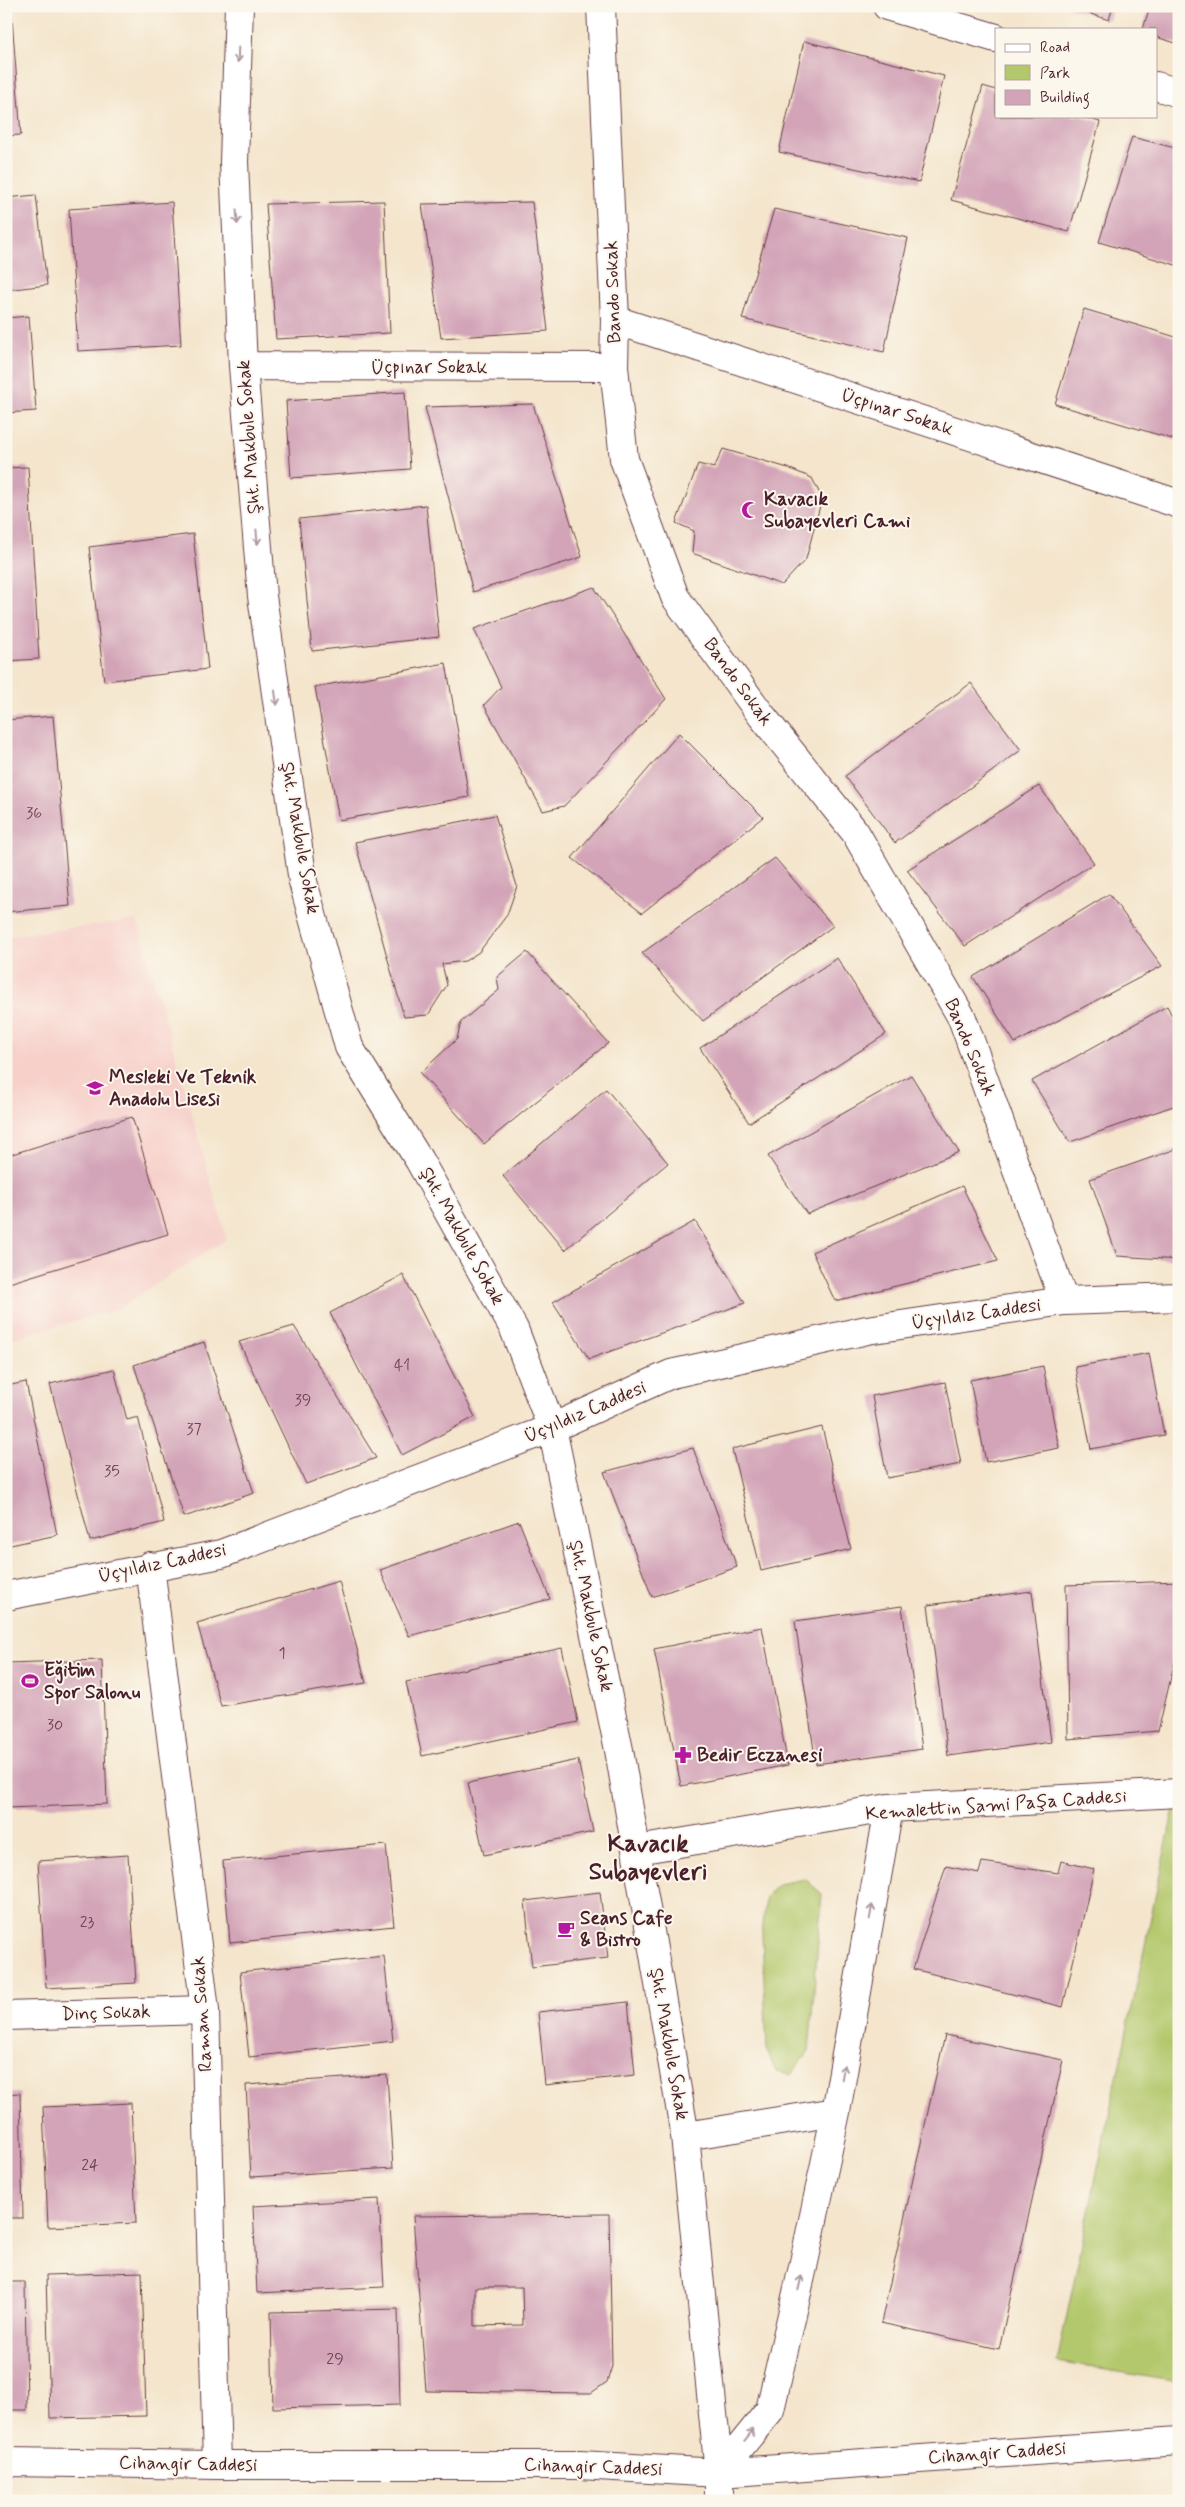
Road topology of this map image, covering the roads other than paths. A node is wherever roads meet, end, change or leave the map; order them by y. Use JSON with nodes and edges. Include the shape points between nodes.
{"nodes":[{"id":1,"x":239,"y":6,"type":"edge"},
{"id":2,"x":601,"y":6,"type":"edge"},
{"id":3,"x":887,"y":6,"type":"edge"},
{"id":4,"x":995,"y":38,"type":"edge"},
{"id":5,"x":1158,"y":87,"type":"edge"},
{"id":6,"x":1179,"y":93,"type":"edge"},
{"id":7,"x":615,"y":320,"type":"junction"},
{"id":8,"x":243,"y":366,"type":"junction"},
{"id":9,"x":614,"y":367,"type":"junction"},
{"id":10,"x":1179,"y":504,"type":"edge"},
{"id":11,"x":1179,"y":1298,"type":"edge"},
{"id":12,"x":1064,"y":1301,"type":"junction"},
{"id":13,"x":552,"y":1428,"type":"junction"},
{"id":14,"x":150,"y":1566,"type":"junction"},
{"id":15,"x":6,"y":1596,"type":"edge"},
{"id":16,"x":1179,"y":1793,"type":"edge"},
{"id":17,"x":889,"y":1808,"type":"junction"},
{"id":18,"x":637,"y":1850,"type":"junction"},
{"id":19,"x":205,"y":2010,"type":"junction"},
{"id":20,"x":6,"y":2016,"type":"edge"},
{"id":21,"x":836,"y":2112,"type":"junction"},
{"id":22,"x":685,"y":2136,"type":"junction"},
{"id":23,"x":1179,"y":2441,"type":"edge"},
{"id":24,"x":6,"y":2462,"type":"edge"},
{"id":25,"x":217,"y":2465,"type":"junction"},
{"id":26,"x":719,"y":2472,"type":"junction"},
{"id":27,"x":719,"y":2501,"type":"edge"}],
"edges":[{"from":1,"to":8,"type":"street","name":"Şht. Makbule Sokak","one_way":true,"via":[[234,162]]},
{"from":2,"to":7,"type":"street","name":"Bando Sokak"},
{"from":3,"to":4,"type":"street"},
{"from":5,"to":6,"type":"street"},
{"from":7,"to":9,"type":"street","name":"Bando Sokak"},
{"from":7,"to":10,"type":"street","name":"Üçpınar Sokak"},
{"from":8,"to":9,"type":"street","name":"Üçpınar Sokak"},
{"from":8,"to":13,"type":"street","name":"Şht. Makbule Sokak","one_way":true,"via":[[262,596],[303,882],[349,1046],[419,1160],[514,1329]]},
{"from":9,"to":12,"type":"street","name":"Bando Sokak","via":[[624,459],[675,597],[762,716],[855,832],[962,1018]]},
{"from":11,"to":12,"type":"street","name":"Üçyıldız Caddesi"},
{"from":12,"to":13,"type":"street","name":"Üçyıldız Caddesi","via":[[867,1330],[671,1374]]},
{"from":13,"to":14,"type":"street","name":"Üçyıldız Caddesi","via":[[221,1554]]},
{"from":13,"to":18,"type":"street","name":"Şht. Makbule Sokak"},
{"from":14,"to":15,"type":"street","name":"Üçyıldız Caddesi"},
{"from":14,"to":19,"type":"street","name":"Raman Sokak"},
{"from":16,"to":17,"type":"street","name":"Kemalettin Sami Paşa Caddesi"},
{"from":17,"to":18,"type":"street","name":"Kemalettin Sami Paşa Caddesi"},
{"from":21,"to":17,"type":"street","one_way":true},
{"from":18,"to":22,"type":"street","name":"Şht. Makbule Sokak"},
{"from":19,"to":20,"type":"street","name":"Dinç Sokak"},
{"from":19,"to":25,"type":"street","name":"Raman Sokak"},
{"from":21,"to":22,"type":"street"},
{"from":26,"to":21,"type":"street","one_way":true,"via":[[770,2410]]},
{"from":22,"to":26,"type":"street","name":"Şht. Makbule Sokak"},
{"from":23,"to":26,"type":"street","name":"Cihangir Caddesi"},
{"from":24,"to":25,"type":"street","name":"Cihangir Caddesi"},
{"from":25,"to":26,"type":"street","name":"Cihangir Caddesi","via":[[580,2465]]},
{"from":26,"to":27,"type":"street","name":"Şht. Makbule Sokak"}]}
